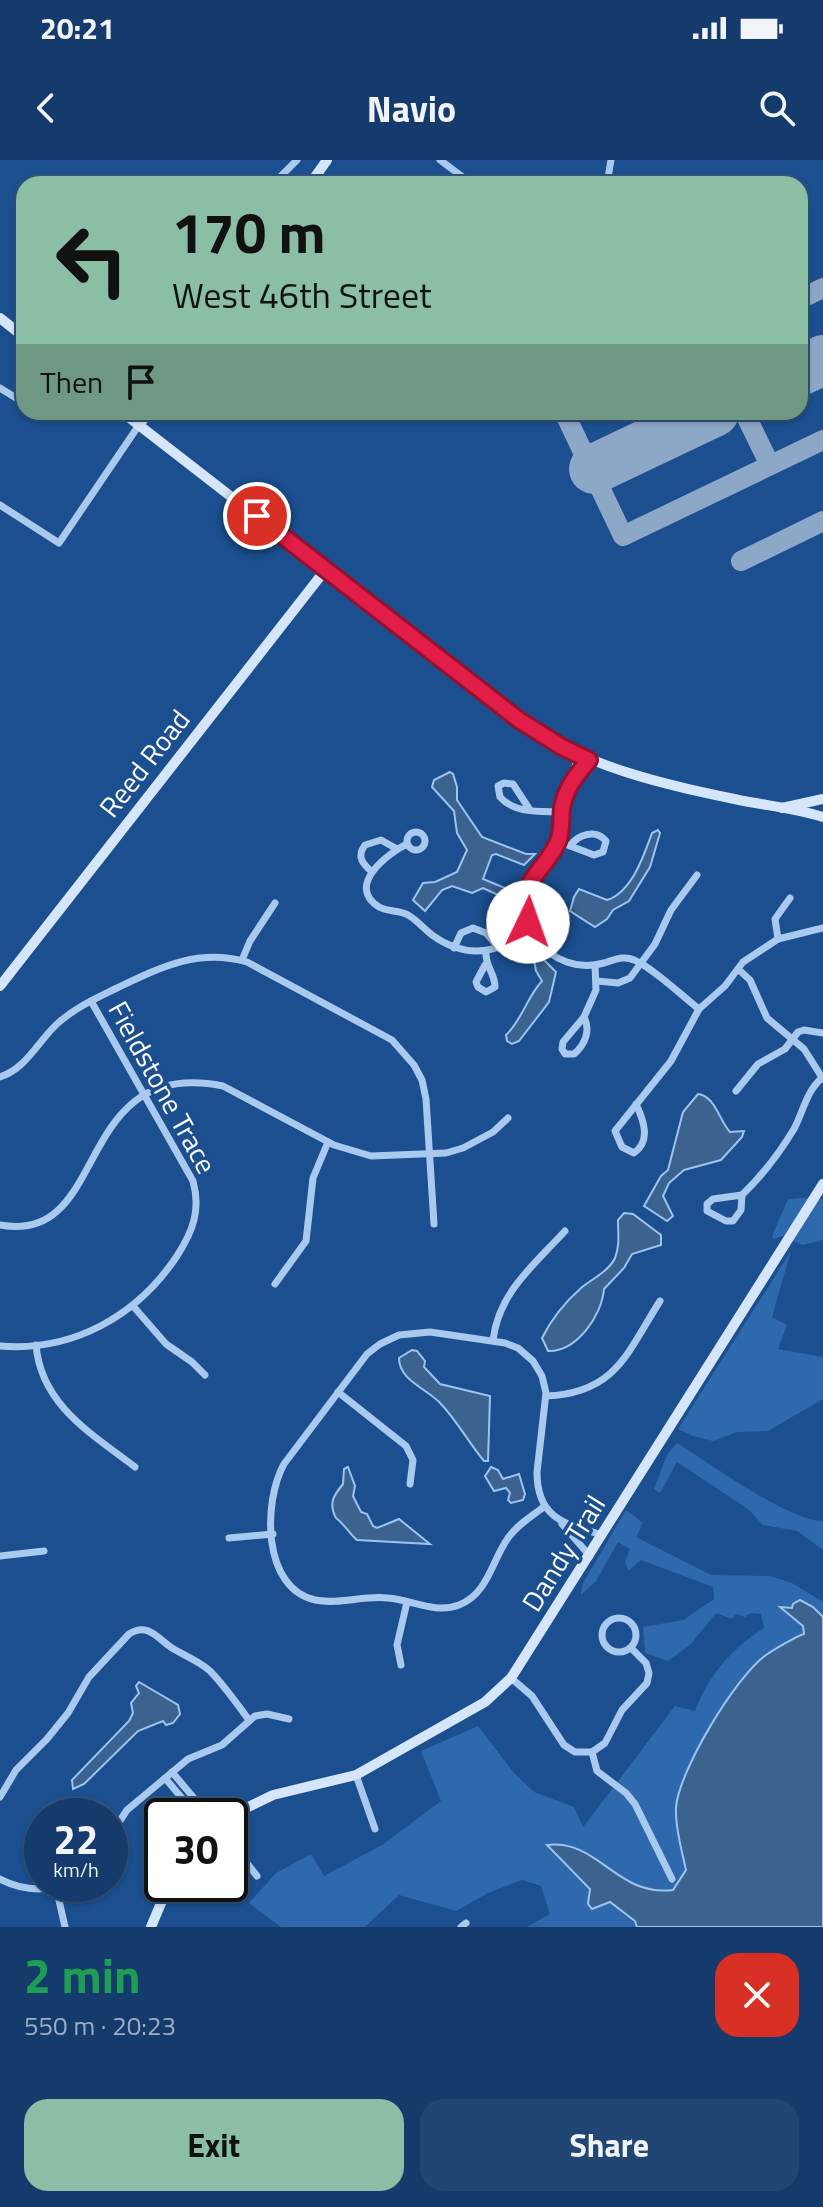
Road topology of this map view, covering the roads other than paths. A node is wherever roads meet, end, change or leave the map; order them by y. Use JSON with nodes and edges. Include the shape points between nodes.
{"nodes":[{"id":1,"x":297,"y":160,"type":"edge"},
{"id":2,"x":440,"y":160,"type":"edge"},
{"id":3,"x":281,"y":176,"type":"edge"},
{"id":4,"x":461,"y":176,"type":"edge"},
{"id":5,"x":0,"y":318,"type":"edge"},
{"id":6,"x":16,"y":331,"type":"edge"},
{"id":7,"x":132,"y":420,"type":"edge"},
{"id":8,"x":143,"y":420,"type":"edge"},
{"id":9,"x":139,"y":425,"type":"junction"},
{"id":10,"x":0,"y":505,"type":"edge"},
{"id":11,"x":326,"y":569,"type":"junction"},
{"id":12,"x":584,"y":758,"type":"junction"},
{"id":13,"x":823,"y":799,"type":"edge"},
{"id":14,"x":780,"y":809,"type":"junction"},
{"id":15,"x":530,"y":810,"type":"junction"},
{"id":16,"x":562,"y":812,"type":"junction"},
{"id":17,"x":823,"y":817,"type":"edge"},
{"id":18,"x":557,"y":841,"type":"junction"},
{"id":19,"x":407,"y":844,"type":"dead end"},
{"id":20,"x":570,"y":846,"type":"junction"},
{"id":21,"x":397,"y":849,"type":"junction"},
{"id":22,"x":372,"y":872,"type":"junction"},
{"id":23,"x":697,"y":875,"type":"dead end"},
{"id":24,"x":790,"y":898,"type":"dead end"},
{"id":25,"x":275,"y":903,"type":"dead end"},
{"id":26,"x":528,"y":922,"type":"junction"},
{"id":27,"x":823,"y":928,"type":"edge"},
{"id":28,"x":522,"y":934,"type":"junction"},
{"id":29,"x":778,"y":939,"type":"junction"},
{"id":30,"x":537,"y":940,"type":"junction"},
{"id":31,"x":454,"y":948,"type":"junction"},
{"id":32,"x":499,"y":948,"type":"junction"},
{"id":33,"x":486,"y":951,"type":"junction"},
{"id":34,"x":242,"y":960,"type":"junction"},
{"id":35,"x":641,"y":964,"type":"junction"},
{"id":36,"x":485,"y":965,"type":"dead end"},
{"id":37,"x":595,"y":965,"type":"junction"},
{"id":38,"x":738,"y":969,"type":"junction"},
{"id":39,"x":597,"y":981,"type":"junction"},
{"id":40,"x":0,"y":986,"type":"edge"},
{"id":41,"x":91,"y":1001,"type":"junction"},
{"id":42,"x":699,"y":1009,"type":"junction"},
{"id":43,"x":584,"y":1017,"type":"junction"},
{"id":44,"x":823,"y":1033,"type":"edge"},
{"id":45,"x":793,"y":1039,"type":"junction"},
{"id":46,"x":823,"y":1058,"type":"edge"},
{"id":47,"x":813,"y":1065,"type":"junction"},
{"id":48,"x":0,"y":1077,"type":"edge"},
{"id":49,"x":822,"y":1079,"type":"edge"},
{"id":50,"x":736,"y":1091,"type":"dead end"},
{"id":51,"x":144,"y":1095,"type":"junction"},
{"id":52,"x":636,"y":1104,"type":"junction"},
{"id":53,"x":508,"y":1118,"type":"dead end"},
{"id":54,"x":328,"y":1142,"type":"junction"},
{"id":55,"x":429,"y":1154,"type":"junction"},
{"id":56,"x":823,"y":1184,"type":"edge"},
{"id":57,"x":742,"y":1195,"type":"junction"},
{"id":58,"x":434,"y":1224,"type":"dead end"},
{"id":59,"x":0,"y":1225,"type":"edge"},
{"id":60,"x":565,"y":1231,"type":"dead end"},
{"id":61,"x":275,"y":1284,"type":"dead end"},
{"id":62,"x":660,"y":1301,"type":"dead end"},
{"id":63,"x":133,"y":1306,"type":"junction"},
{"id":64,"x":493,"y":1340,"type":"junction"},
{"id":65,"x":36,"y":1345,"type":"junction"},
{"id":66,"x":0,"y":1346,"type":"edge"},
{"id":67,"x":205,"y":1375,"type":"dead end"},
{"id":68,"x":338,"y":1392,"type":"junction"},
{"id":69,"x":546,"y":1396,"type":"junction"},
{"id":70,"x":135,"y":1467,"type":"dead end"},
{"id":71,"x":410,"y":1484,"type":"dead end"},
{"id":72,"x":545,"y":1506,"type":"junction"},
{"id":73,"x":561,"y":1523,"type":"junction"},
{"id":74,"x":273,"y":1534,"type":"junction"},
{"id":75,"x":603,"y":1535,"type":"junction"},
{"id":76,"x":229,"y":1538,"type":"dead end"},
{"id":77,"x":44,"y":1551,"type":"dead end"},
{"id":78,"x":0,"y":1556,"type":"edge"},
{"id":79,"x":590,"y":1556,"type":"junction"},
{"id":80,"x":407,"y":1602,"type":"junction"},
{"id":81,"x":631,"y":1648,"type":"junction"},
{"id":82,"x":401,"y":1665,"type":"dead end"},
{"id":83,"x":511,"y":1678,"type":"junction"},
{"id":84,"x":289,"y":1719,"type":"dead end"},
{"id":85,"x":249,"y":1720,"type":"junction"},
{"id":86,"x":592,"y":1752,"type":"junction"},
{"id":87,"x":172,"y":1772,"type":"junction"},
{"id":88,"x":356,"y":1775,"type":"junction"},
{"id":89,"x":165,"y":1778,"type":"junction"},
{"id":90,"x":0,"y":1797,"type":"edge"},
{"id":91,"x":182,"y":1798,"type":"edge"},
{"id":92,"x":194,"y":1798,"type":"edge"},
{"id":93,"x":248,"y":1807,"type":"edge"},
{"id":94,"x":128,"y":1809,"type":"edge"},
{"id":95,"x":375,"y":1829,"type":"dead end"},
{"id":96,"x":248,"y":1865,"type":"edge"},
{"id":97,"x":257,"y":1876,"type":"dead end"},
{"id":98,"x":0,"y":1879,"type":"edge"},
{"id":99,"x":672,"y":1879,"type":"dead end"},
{"id":100,"x":24,"y":1886,"type":"edge"},
{"id":101,"x":59,"y":1902,"type":"edge"},
{"id":102,"x":161,"y":1902,"type":"edge"},
{"id":103,"x":65,"y":1927,"type":"edge"},
{"id":104,"x":151,"y":1927,"type":"edge"}],
"edges":[{"from":1,"to":3,"type":"street"},
{"from":2,"to":4,"type":"street"},
{"from":5,"to":6,"type":"street"},
{"from":7,"to":9,"type":"street"},
{"from":8,"to":9,"type":"street"},
{"from":9,"to":10,"type":"street","via":[[59,543]]},
{"from":9,"to":11,"type":"street"},
{"from":11,"to":12,"type":"street","via":[[519,720]]},
{"from":11,"to":40,"type":"street","name":"Reed Road"},
{"from":12,"to":14,"type":"street","via":[[669,785]]},
{"from":12,"to":16,"type":"street"},
{"from":13,"to":14,"type":"street"},
{"from":14,"to":17,"type":"street"},
{"from":15,"to":15,"type":"street","via":[[509,806],[498,786],[513,784]]},
{"from":15,"to":16,"type":"street"},
{"from":16,"to":18,"type":"street"},
{"from":18,"to":20,"type":"street"},
{"from":18,"to":26,"type":"street","via":[[530,883]]},
{"from":19,"to":21,"type":"street"},
{"from":20,"to":20,"type":"street","via":[[588,834],[603,837],[606,845],[597,855]]},
{"from":21,"to":22,"type":"street"},
{"from":21,"to":22,"type":"street","via":[[380,840],[365,845],[361,859]]},
{"from":22,"to":31,"type":"street","via":[[368,892],[375,903],[409,915]]},
{"from":23,"to":35,"type":"street"},
{"from":24,"to":29,"type":"street","via":[[775,919]]},
{"from":25,"to":34,"type":"street"},
{"from":26,"to":28,"type":"street"},
{"from":26,"to":30,"type":"street","via":[[540,927]]},
{"from":27,"to":29,"type":"street"},
{"from":28,"to":30,"type":"street"},
{"from":28,"to":32,"type":"street"},
{"from":29,"to":38,"type":"street"},
{"from":30,"to":37,"type":"street","via":[[557,958]]},
{"from":31,"to":32,"type":"street","via":[[461,933],[473,928]]},
{"from":31,"to":33,"type":"street"},
{"from":32,"to":33,"type":"street"},
{"from":33,"to":36,"type":"street"},
{"from":34,"to":41,"type":"street","via":[[182,959]]},
{"from":34,"to":55,"type":"street","via":[[384,1035],[404,1051],[424,1086]]},
{"from":35,"to":37,"type":"street","via":[[623,958]]},
{"from":35,"to":39,"type":"street","via":[[622,982]]},
{"from":35,"to":42,"type":"street"},
{"from":37,"to":39,"type":"street"},
{"from":38,"to":42,"type":"street"},
{"from":38,"to":45,"type":"street","via":[[750,980],[767,1018]]},
{"from":39,"to":43,"type":"street"},
{"from":41,"to":48,"type":"street","via":[[60,1021],[19,1067]]},
{"from":41,"to":51,"type":"street","name":"Fieldstone Trace"},
{"from":42,"to":52,"type":"street","via":[[677,1052]]},
{"from":43,"to":43,"type":"street","via":[[562,1043],[565,1054],[574,1054],[585,1040]]},
{"from":44,"to":45,"type":"street","via":[[804,1030]]},
{"from":45,"to":47,"type":"street"},
{"from":45,"to":50,"type":"street","via":[[758,1064]]},
{"from":46,"to":47,"type":"street"},
{"from":47,"to":49,"type":"street"},
{"from":49,"to":57,"type":"street","via":[[789,1137]]},
{"from":51,"to":54,"type":"street","via":[[186,1082],[223,1086]]},
{"from":51,"to":59,"type":"street","via":[[115,1119],[64,1206],[35,1224]]},
{"from":51,"to":63,"type":"street","name":"Fieldstone Trace","via":[[193,1181],[197,1208],[186,1242]]},
{"from":52,"to":52,"type":"street","via":[[645,1139],[634,1153],[622,1147],[615,1131]]},
{"from":53,"to":55,"type":"street","via":[[469,1146]]},
{"from":54,"to":55,"type":"street","via":[[371,1156]]},
{"from":54,"to":61,"type":"street","via":[[313,1178],[306,1241]]},
{"from":55,"to":58,"type":"street"},
{"from":56,"to":75,"type":"street","name":"Dandy Trail"},
{"from":57,"to":57,"type":"street","via":[[710,1200],[707,1211],[733,1221]]},
{"from":60,"to":64,"type":"street","via":[[507,1296]]},
{"from":62,"to":69,"type":"street","via":[[607,1378],[576,1393]]},
{"from":63,"to":65,"type":"street","name":"Fieldstone Trace","via":[[91,1331]]},
{"from":63,"to":67,"type":"street","via":[[161,1339]]},
{"from":64,"to":68,"type":"street","via":[[430,1332],[399,1335],[367,1354]]},
{"from":64,"to":69,"type":"street","via":[[518,1348],[531,1359]]},
{"from":65,"to":66,"type":"street","name":"Fieldstone Trace"},
{"from":65,"to":70,"type":"street","via":[[46,1384],[61,1407]]},
{"from":68,"to":71,"type":"street","via":[[406,1446],[413,1460]]},
{"from":68,"to":74,"type":"street","via":[[279,1473],[271,1502]]},
{"from":69,"to":72,"type":"street","via":[[537,1479]]},
{"from":72,"to":73,"type":"street"},
{"from":72,"to":80,"type":"street","via":[[512,1532],[482,1587],[468,1601],[442,1609]]},
{"from":73,"to":75,"type":"street"},
{"from":73,"to":79,"type":"street"},
{"from":74,"to":76,"type":"street"},
{"from":74,"to":80,"type":"street","via":[[279,1571],[302,1595],[321,1601],[379,1597]]},
{"from":75,"to":79,"type":"street","name":"Dandy Trail"},
{"from":77,"to":78,"type":"street"},
{"from":79,"to":83,"type":"street","name":"Dandy Trail"},
{"from":80,"to":82,"type":"street","via":[[397,1645]]},
{"from":81,"to":81,"type":"street","via":[[619,1653],[607,1648],[601,1636],[606,1623],[618,1618],[630,1622],[636,1634]]},
{"from":81,"to":86,"type":"street","via":[[648,1666],[647,1683],[622,1710],[605,1743]]},
{"from":83,"to":86,"type":"street","via":[[532,1696],[564,1745],[575,1752]]},
{"from":83,"to":88,"type":"street","name":"Dandy Trail","via":[[485,1702]]},
{"from":84,"to":85,"type":"street","via":[[267,1714]]},
{"from":85,"to":87,"type":"street","via":[[226,1742]]},
{"from":85,"to":90,"type":"street","via":[[210,1671],[140,1629],[91,1675],[65,1717],[20,1764]]},
{"from":86,"to":99,"type":"street","via":[[597,1771],[635,1804]]},
{"from":87,"to":89,"type":"street"},
{"from":87,"to":92,"type":"street"},
{"from":88,"to":93,"type":"street","name":"Dandy Trail","via":[[273,1795]]},
{"from":88,"to":95,"type":"street"},
{"from":89,"to":91,"type":"street"},
{"from":89,"to":94,"type":"street"},
{"from":96,"to":97,"type":"street"},
{"from":98,"to":100,"type":"street"},
{"from":101,"to":103,"type":"street"},
{"from":102,"to":104,"type":"street"}]}
